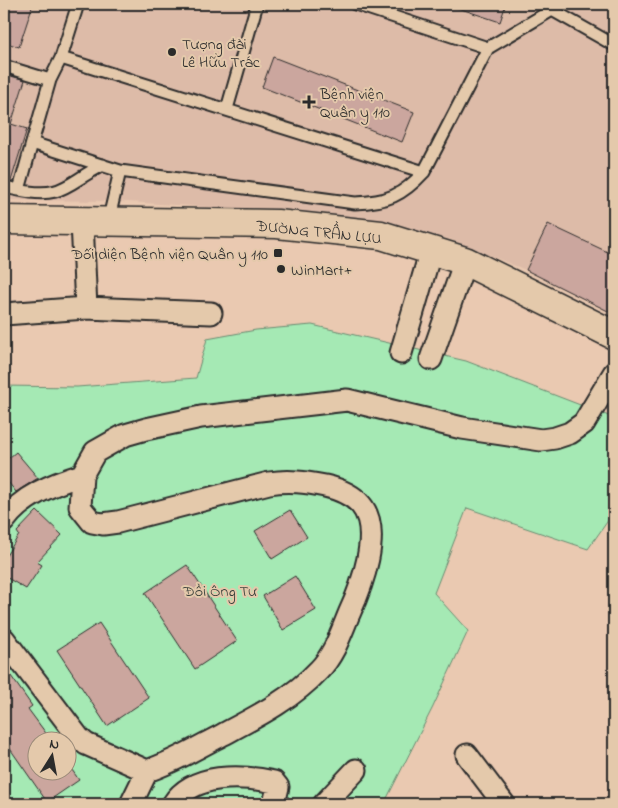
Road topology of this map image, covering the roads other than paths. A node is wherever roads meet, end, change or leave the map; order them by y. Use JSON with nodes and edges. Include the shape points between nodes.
{"nodes":[{"id":1,"x":78,"y":4,"type":"edge"},
{"id":2,"x":258,"y":4,"type":"edge"},
{"id":3,"x":355,"y":4,"type":"edge"},
{"id":4,"x":554,"y":7,"type":"edge"},
{"id":5,"x":614,"y":45,"type":"edge"},
{"id":6,"x":488,"y":48,"type":"junction"},
{"id":7,"x":62,"y":58,"type":"junction"},
{"id":8,"x":4,"y":66,"type":"edge"},
{"id":9,"x":50,"y":80,"type":"junction"},
{"id":10,"x":227,"y":109,"type":"junction"},
{"id":11,"x":32,"y":143,"type":"junction"},
{"id":12,"x":103,"y":165,"type":"junction"},
{"id":13,"x":120,"y":171,"type":"junction"},
{"id":14,"x":424,"y":172,"type":"junction"},
{"id":15,"x":4,"y":186,"type":"edge"},
{"id":16,"x":19,"y":190,"type":"junction"},
{"id":17,"x":4,"y":220,"type":"edge"},
{"id":18,"x":82,"y":221,"type":"junction"},
{"id":19,"x":108,"y":222,"type":"junction"},
{"id":20,"x":431,"y":250,"type":"junction"},
{"id":21,"x":465,"y":261,"type":"junction"},
{"id":22,"x":86,"y":308,"type":"junction"},
{"id":23,"x":211,"y":313,"type":"dead end"},
{"id":24,"x":4,"y":314,"type":"edge"},
{"id":25,"x":614,"y":335,"type":"edge"},
{"id":26,"x":401,"y":353,"type":"dead end"},
{"id":27,"x":430,"y":359,"type":"dead end"},
{"id":28,"x":614,"y":373,"type":"edge"},
{"id":29,"x":82,"y":475,"type":"junction"},
{"id":30,"x":4,"y":521,"type":"edge"},
{"id":31,"x":4,"y":639,"type":"edge"},
{"id":32,"x":467,"y":755,"type":"dead end"},
{"id":33,"x":356,"y":770,"type":"dead end"},
{"id":34,"x":147,"y":771,"type":"junction"},
{"id":35,"x":131,"y":804,"type":"edge"},
{"id":36,"x":173,"y":804,"type":"edge"},
{"id":37,"x":274,"y":804,"type":"edge"},
{"id":38,"x":324,"y":804,"type":"edge"},
{"id":39,"x":504,"y":804,"type":"edge"}],
"edges":[{"from":1,"to":7,"type":"lane"},
{"from":2,"to":10,"type":"lane"},
{"from":3,"to":6,"type":"lane"},
{"from":4,"to":5,"type":"lane"},
{"from":4,"to":6,"type":"lane"},
{"from":6,"to":14,"type":"lane"},
{"from":7,"to":9,"type":"lane"},
{"from":7,"to":10,"type":"lane"},
{"from":8,"to":9,"type":"lane"},
{"from":9,"to":11,"type":"lane"},
{"from":10,"to":14,"type":"lane"},
{"from":11,"to":12,"type":"lane"},
{"from":11,"to":16,"type":"lane"},
{"from":12,"to":13,"type":"lane"},
{"from":12,"to":16,"type":"lane","via":[[57,192]]},
{"from":13,"to":14,"type":"lane","via":[[355,203],[397,196]]},
{"from":13,"to":19,"type":"lane"},
{"from":15,"to":16,"type":"lane"},
{"from":17,"to":18,"type":"main road","name":"ĐƯỜNG TRẦN LỰU"},
{"from":18,"to":19,"type":"main road","name":"ĐƯỜNG TRẦN LỰU"},
{"from":18,"to":22,"type":"street"},
{"from":19,"to":20,"type":"main road","name":"ĐƯỜNG TRẦN LỰU","via":[[277,224],[381,235]]},
{"from":20,"to":21,"type":"main road","name":"ĐƯỜNG TRẦN LỰU"},
{"from":20,"to":26,"type":"street"},
{"from":21,"to":25,"type":"main road","name":"ĐƯỜNG TRẦN LỰU"},
{"from":21,"to":27,"type":"street"},
{"from":22,"to":23,"type":"street"},
{"from":22,"to":24,"type":"street"},
{"from":28,"to":29,"type":"street","via":[[584,423],[555,438],[540,440],[462,428],[366,403],[329,401],[201,417],[139,431],[95,452]]},
{"from":29,"to":30,"type":"street","via":[[43,490],[16,506]]},
{"from":29,"to":34,"type":"street","via":[[80,507],[92,522],[103,524],[132,520],[289,480],[337,489],[351,496],[362,506],[368,522],[368,558],[356,598],[330,656],[320,670],[268,711],[173,761]]},
{"from":31,"to":34,"type":"street","via":[[79,738]]},
{"from":32,"to":39,"type":"street"},
{"from":33,"to":38,"type":"street"},
{"from":34,"to":35,"type":"street"},
{"from":36,"to":37,"type":"street","via":[[192,784],[210,779],[274,782],[278,787]]}]}
